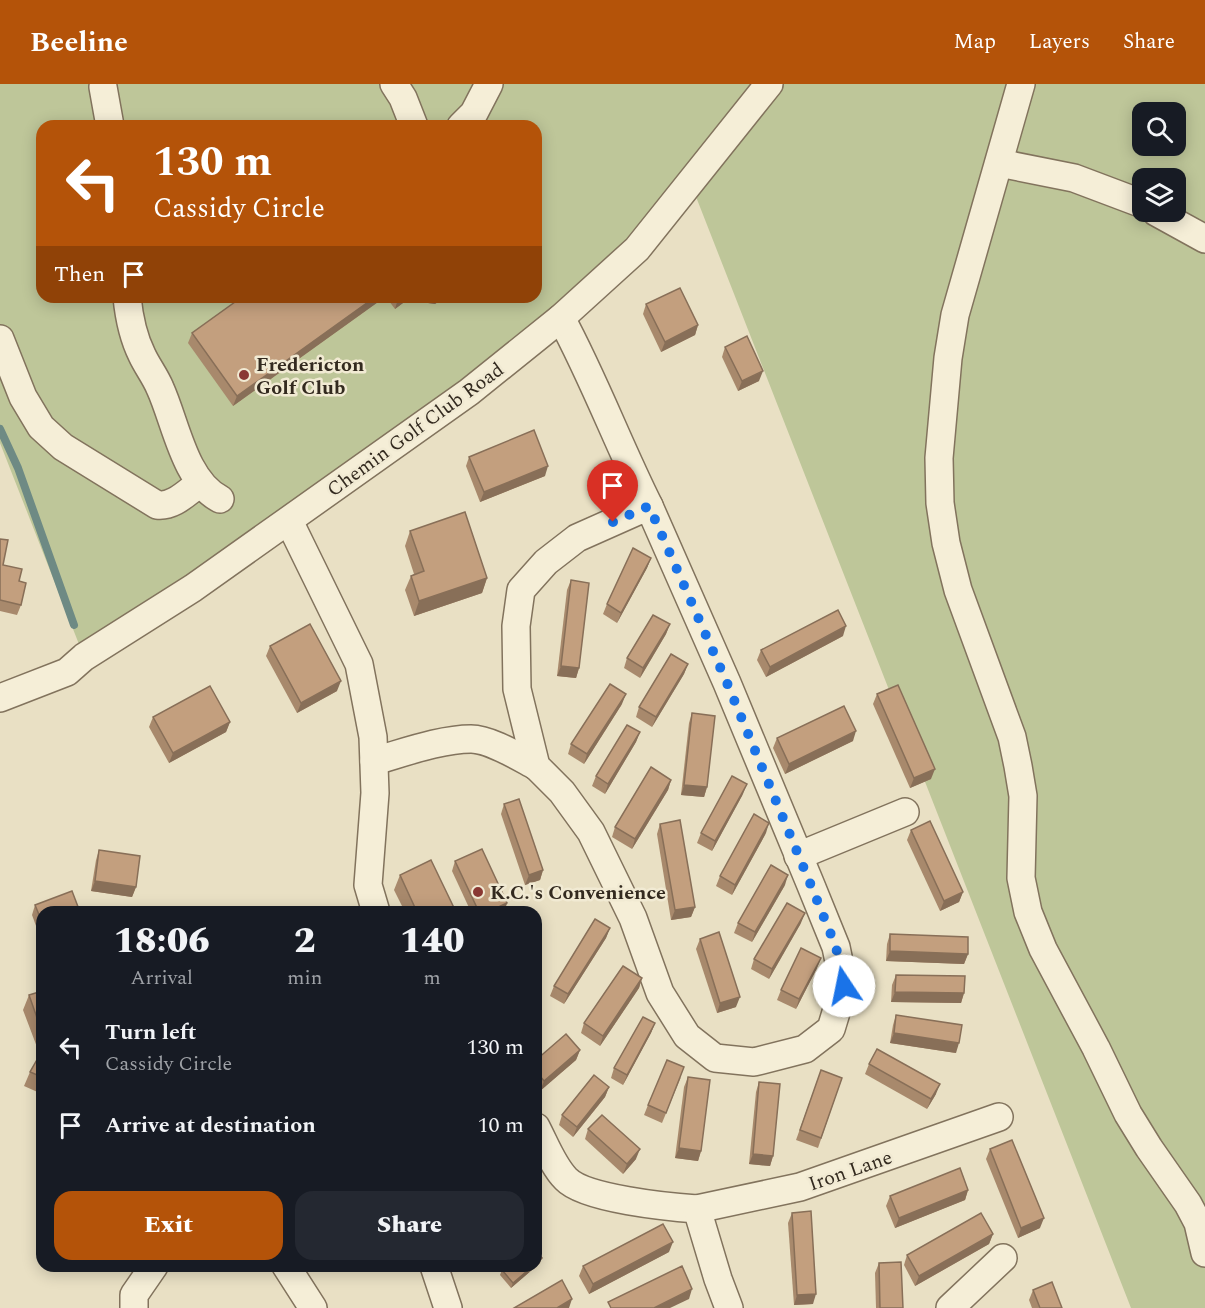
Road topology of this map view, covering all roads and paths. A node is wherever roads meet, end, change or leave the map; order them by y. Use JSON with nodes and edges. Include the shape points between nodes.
{"nodes":[{"id":1,"x":394,"y":84,"type":"edge"},
{"id":2,"x":489,"y":84,"type":"edge"},
{"id":3,"x":769,"y":84,"type":"edge"},
{"id":4,"x":1021,"y":84,"type":"edge"},
{"id":5,"x":103,"y":87,"type":"dead end"},
{"id":6,"x":109,"y":120,"type":"edge"},
{"id":7,"x":412,"y":120,"type":"edge"},
{"id":8,"x":466,"y":120,"type":"edge"},
{"id":9,"x":999,"y":163,"type":"junction"},
{"id":10,"x":1132,"y":200,"type":"edge"},
{"id":11,"x":1174,"y":222,"type":"edge"},
{"id":12,"x":1205,"y":239,"type":"edge"},
{"id":13,"x":128,"y":303,"type":"edge"},
{"id":14,"x":561,"y":318,"type":"junction"},
{"id":15,"x":0,"y":339,"type":"edge"},
{"id":16,"x":649,"y":506,"type":"junction"},
{"id":17,"x":289,"y":521,"type":"junction"},
{"id":18,"x":0,"y":698,"type":"edge"},
{"id":19,"x":374,"y":760,"type":"junction"},
{"id":20,"x":536,"y":766,"type":"junction"},
{"id":21,"x":905,"y":812,"type":"dead end"},
{"id":22,"x":798,"y":856,"type":"junction"},
{"id":23,"x":374,"y":906,"type":"edge"},
{"id":24,"x":999,"y":1117,"type":"dead end"},
{"id":25,"x":542,"y":1138,"type":"edge"},
{"id":26,"x":697,"y":1209,"type":"junction"},
{"id":27,"x":1205,"y":1253,"type":"edge"},
{"id":28,"x":1003,"y":1258,"type":"dead end"},
{"id":29,"x":150,"y":1272,"type":"edge"},
{"id":30,"x":290,"y":1272,"type":"edge"},
{"id":31,"x":436,"y":1272,"type":"edge"},
{"id":32,"x":134,"y":1308,"type":"edge"},
{"id":33,"x":313,"y":1308,"type":"edge"},
{"id":34,"x":448,"y":1308,"type":"edge"},
{"id":35,"x":729,"y":1308,"type":"edge"},
{"id":36,"x":950,"y":1308,"type":"edge"}],
"edges":[{"from":1,"to":7,"type":"street"},
{"from":2,"to":8,"type":"street"},
{"from":3,"to":14,"type":"street","name":"Chemin Golf Club Road","via":[[637,249]]},
{"from":4,"to":9,"type":"street"},
{"from":5,"to":6,"type":"street"},
{"from":9,"to":10,"type":"street","via":[[1074,178]]},
{"from":9,"to":27,"type":"street","via":[[955,315],[948,358],[939,458],[946,543],[958,590],[1012,736],[1023,796],[1021,878],[1028,912],[1042,949],[1128,1114],[1198,1223]]},
{"from":11,"to":12,"type":"street"},
{"from":13,"to":15,"type":"street","via":[[141,354],[159,387],[182,447],[210,491],[165,506],[157,505],[63,447],[41,427],[31,413]]},
{"from":14,"to":16,"type":"street"},
{"from":14,"to":17,"type":"street","name":"Chemin Golf Club Road","via":[[469,392]]},
{"from":16,"to":20,"type":"street","via":[[576,538],[546,562],[521,590],[516,626],[517,689]]},
{"from":16,"to":22,"type":"street"},
{"from":17,"to":18,"type":"street","name":"Chemin Golf Club Road","via":[[67,672]]},
{"from":17,"to":19,"type":"street","via":[[359,664]]},
{"from":19,"to":20,"type":"street","via":[[472,739],[504,749]]},
{"from":19,"to":23,"type":"street","via":[[368,885]]},
{"from":20,"to":22,"type":"street","via":[[562,792],[591,832],[633,918],[660,993],[687,1036],[715,1058],[754,1062],[805,1049],[831,1029],[844,986],[836,947]]},
{"from":21,"to":22,"type":"street"},
{"from":24,"to":26,"type":"street","name":"Iron Lane","via":[[800,1187]]},
{"from":25,"to":26,"type":"street","name":"Iron Lane","via":[[561,1172],[576,1187],[610,1197]]},
{"from":26,"to":35,"type":"street"},
{"from":28,"to":36,"type":"street"},
{"from":29,"to":32,"type":"street","via":[[134,1295]]},
{"from":30,"to":33,"type":"street"},
{"from":31,"to":34,"type":"street"}]}
